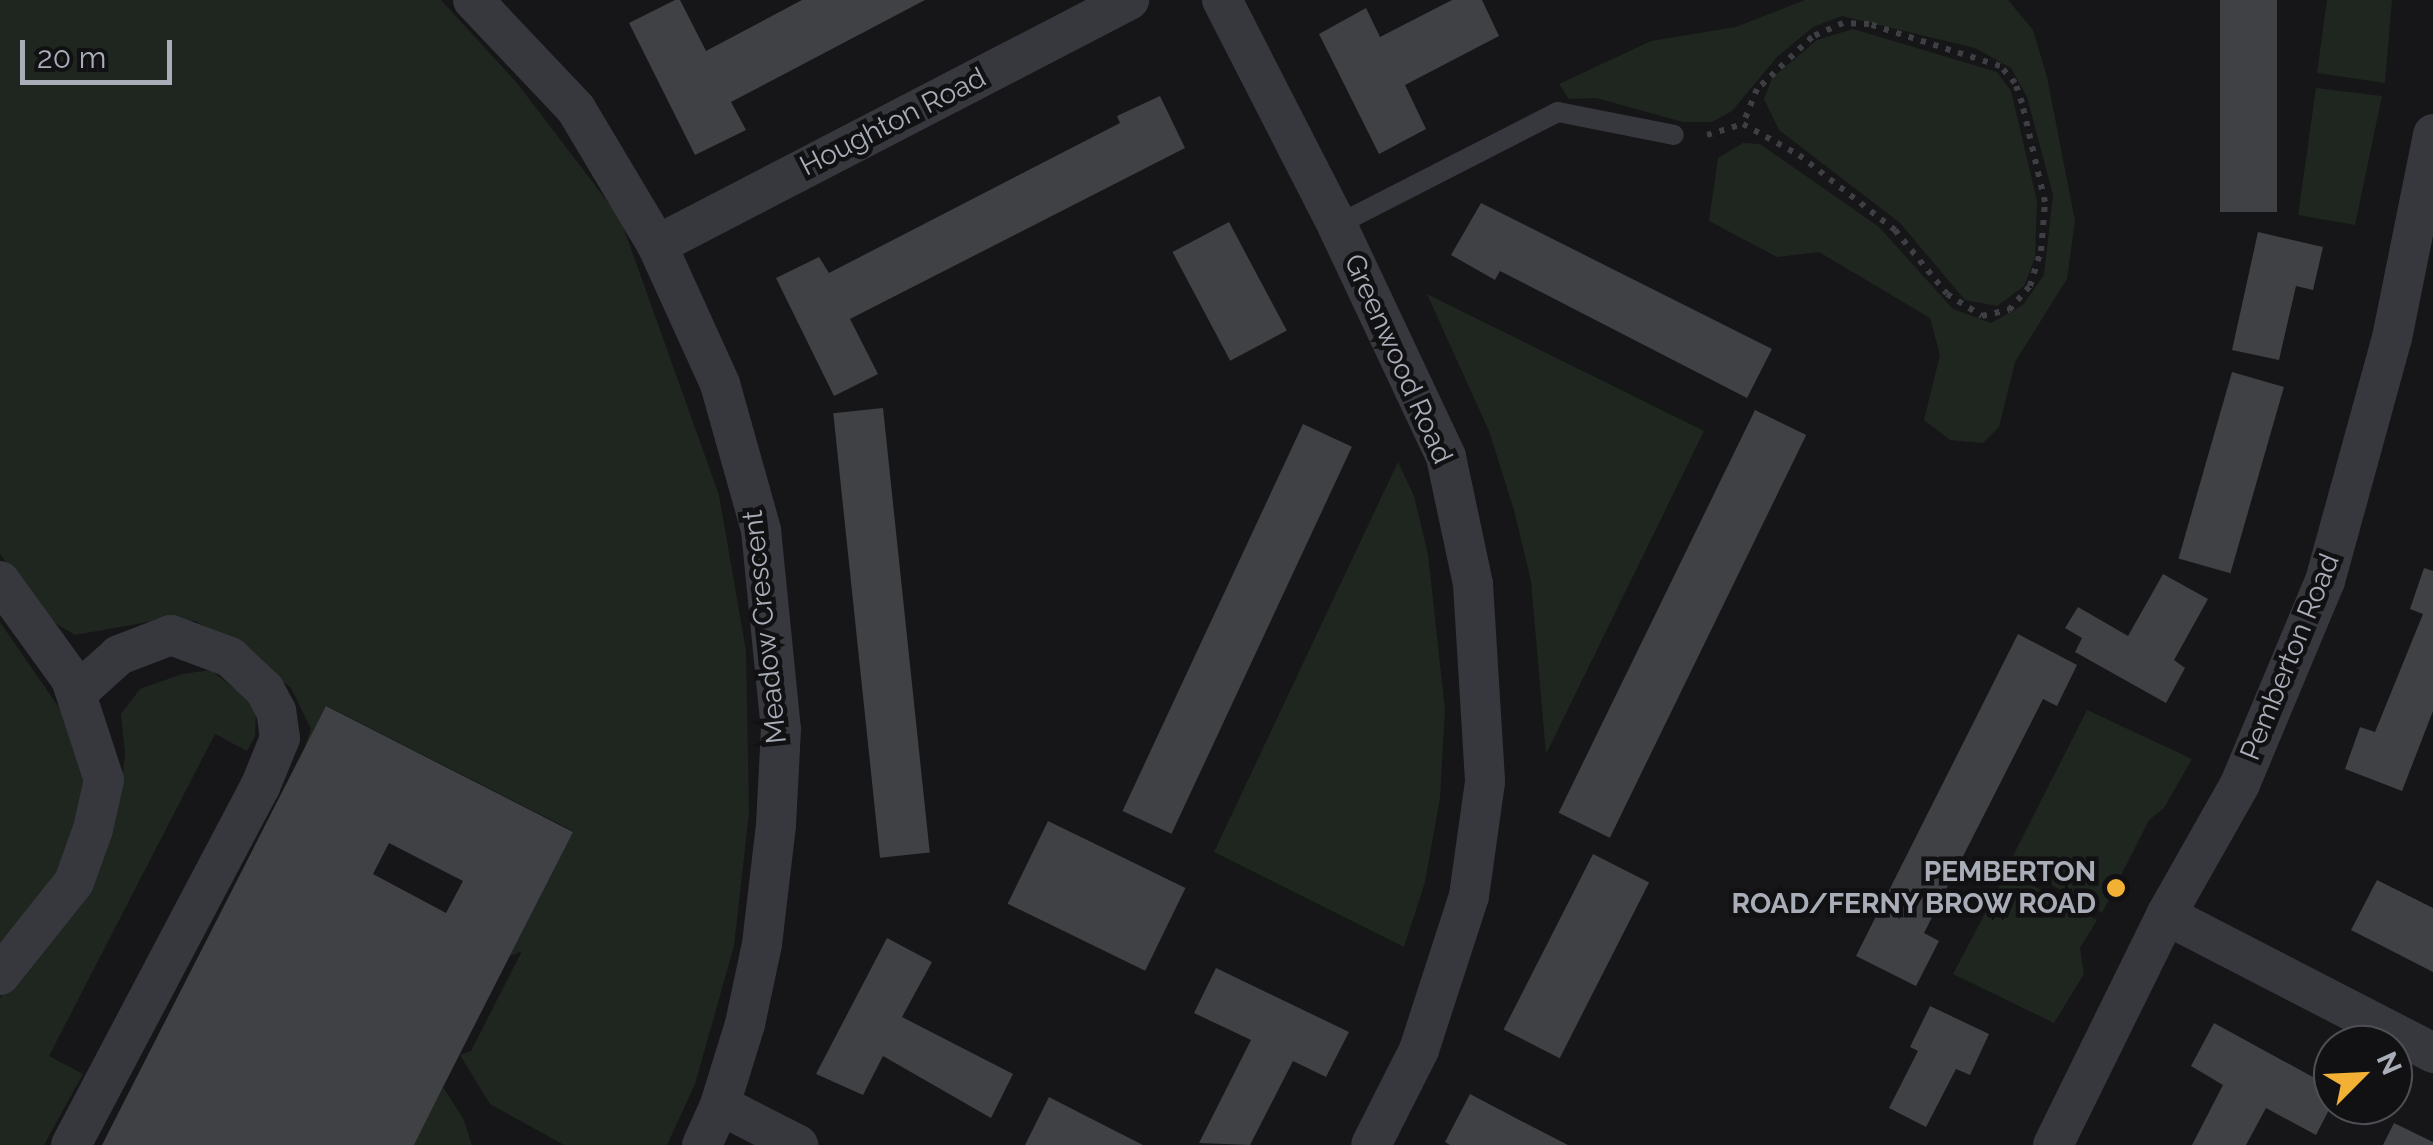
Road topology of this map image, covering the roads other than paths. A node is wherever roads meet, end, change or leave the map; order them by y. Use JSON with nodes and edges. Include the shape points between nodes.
{"nodes":[{"id":1,"x":473,"y":0,"type":"edge"},
{"id":2,"x":1128,"y":0,"type":"edge"},
{"id":3,"x":1222,"y":0,"type":"edge"},
{"id":4,"x":2433,"y":134,"type":"edge"},
{"id":5,"x":1674,"y":135,"type":"dead end"},
{"id":6,"x":1338,"y":225,"type":"junction"},
{"id":7,"x":657,"y":244,"type":"junction"},
{"id":8,"x":0,"y":582,"type":"edge"},
{"id":9,"x":77,"y":693,"type":"junction"},
{"id":10,"x":2166,"y":915,"type":"junction"},
{"id":11,"x":0,"y":975,"type":"edge"},
{"id":12,"x":2431,"y":1046,"type":"edge"},
{"id":13,"x":720,"y":1105,"type":"junction"},
{"id":14,"x":71,"y":1145,"type":"edge"},
{"id":15,"x":702,"y":1145,"type":"edge"},
{"id":16,"x":798,"y":1145,"type":"edge"},
{"id":17,"x":1371,"y":1145,"type":"edge"},
{"id":18,"x":2054,"y":1145,"type":"edge"}],
"edges":[{"from":1,"to":7,"type":"street","name":"Meadow Crescent","via":[[576,109]]},
{"from":2,"to":7,"type":"street","name":"Houghton Road"},
{"from":3,"to":6,"type":"street","name":"Greenwood Road"},
{"from":4,"to":10,"type":"street","name":"Pemberton Road","via":[[2392,338],[2325,581],[2240,784]]},
{"from":5,"to":6,"type":"lane","via":[[1558,112]]},
{"from":6,"to":17,"type":"street","name":"Greenwood Road","via":[[1446,458],[1474,584],[1486,782],[1470,896],[1419,1050]]},
{"from":7,"to":13,"type":"street","name":"Meadow Crescent","via":[[720,384],[760,530],[781,729],[762,944]]},
{"from":8,"to":9,"type":"street"},
{"from":9,"to":11,"type":"street","via":[[104,780],[93,829],[74,882]]},
{"from":9,"to":14,"type":"street","via":[[119,654],[171,635],[230,657],[265,690],[280,738]]},
{"from":10,"to":12,"type":"street"},
{"from":10,"to":18,"type":"street","name":"Pemberton Road"},
{"from":13,"to":15,"type":"street","name":"Meadow Crescent"},
{"from":13,"to":16,"type":"street"}]}
